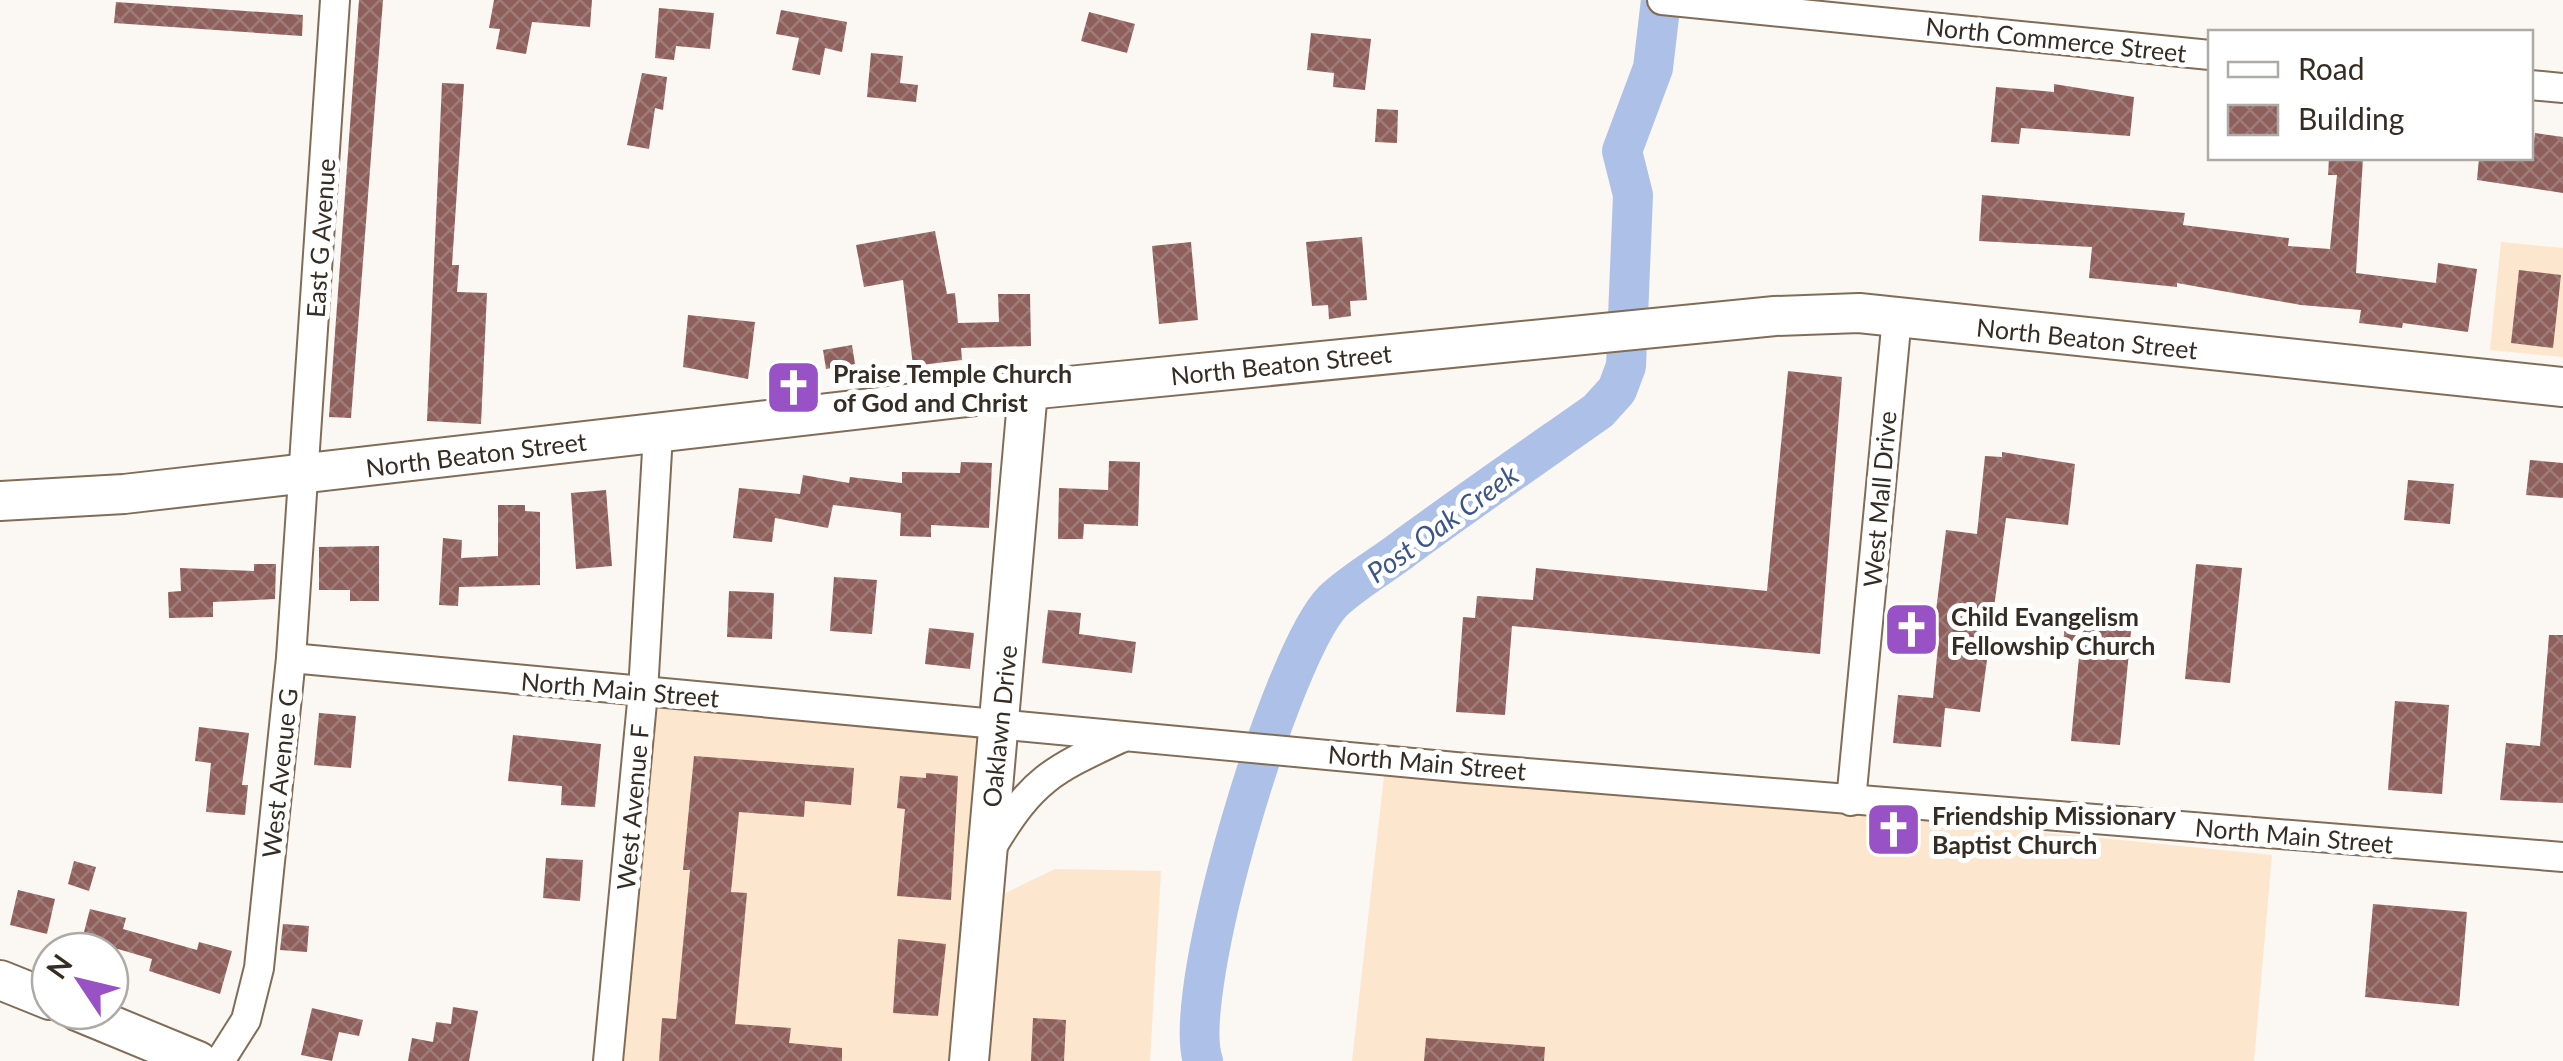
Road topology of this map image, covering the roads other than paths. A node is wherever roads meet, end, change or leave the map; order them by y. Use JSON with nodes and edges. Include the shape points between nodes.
{"nodes":[{"id":1,"x":335,"y":0,"type":"edge"},
{"id":2,"x":1662,"y":0,"type":"edge"},
{"id":3,"x":2208,"y":55,"type":"edge"},
{"id":4,"x":2533,"y":85,"type":"edge"},
{"id":5,"x":2563,"y":88,"type":"edge"},
{"id":6,"x":1897,"y":317,"type":"junction"},
{"id":7,"x":2563,"y":387,"type":"edge"},
{"id":8,"x":1028,"y":390,"type":"junction"},
{"id":9,"x":658,"y":434,"type":"junction"},
{"id":10,"x":305,"y":475,"type":"junction"},
{"id":11,"x":0,"y":501,"type":"edge"},
{"id":12,"x":292,"y":658,"type":"junction"},
{"id":13,"x":643,"y":692,"type":"junction"},
{"id":14,"x":1000,"y":722,"type":"junction"},
{"id":15,"x":1125,"y":736,"type":"junction"},
{"id":16,"x":1851,"y":801,"type":"junction"},
{"id":17,"x":986,"y":856,"type":"junction"},
{"id":18,"x":2563,"y":857,"type":"edge"},
{"id":19,"x":0,"y":980,"type":"edge"},
{"id":20,"x":30,"y":992,"type":"edge"},
{"id":21,"x":125,"y":1031,"type":"edge"},
{"id":22,"x":198,"y":1061,"type":"edge"},
{"id":23,"x":220,"y":1061,"type":"edge"},
{"id":24,"x":608,"y":1061,"type":"edge"},
{"id":25,"x":969,"y":1061,"type":"edge"}],
"edges":[{"from":1,"to":10,"type":"street","name":"East G Avenue"},
{"from":2,"to":3,"type":"street","name":"North Commerce Street"},
{"from":4,"to":5,"type":"street"},
{"from":6,"to":7,"type":"main road","name":"North Beaton Street"},
{"from":6,"to":8,"type":"main road","name":"North Beaton Street","via":[[1738,320],[1563,334]]},
{"from":6,"to":16,"type":"street","name":"West Mall Drive"},
{"from":8,"to":9,"type":"main road","name":"North Beaton Street"},
{"from":8,"to":14,"type":"main road","name":"Oaklawn Drive"},
{"from":9,"to":10,"type":"main road","name":"North Beaton Street"},
{"from":9,"to":13,"type":"street","name":"West Avenue F"},
{"from":10,"to":11,"type":"main road","name":"North Beaton Street"},
{"from":10,"to":12,"type":"street","name":"West Avenue G"},
{"from":12,"to":13,"type":"street","name":"North Main Street"},
{"from":12,"to":23,"type":"street","name":"West Avenue G","via":[[259,968],[246,1020]]},
{"from":13,"to":14,"type":"street","name":"North Main Street"},
{"from":13,"to":24,"type":"street","name":"West Avenue F"},
{"from":14,"to":15,"type":"street","name":"North Main Street"},
{"from":14,"to":17,"type":"main road","name":"Oaklawn Drive"},
{"from":15,"to":16,"type":"street","name":"North Main Street"},
{"from":15,"to":17,"type":"street","via":[[1050,772],[1014,810]]},
{"from":16,"to":18,"type":"street","name":"North Main Street"},
{"from":17,"to":25,"type":"main road","name":"Oaklawn Drive"},
{"from":19,"to":20,"type":"main road"},
{"from":21,"to":22,"type":"main road"}]}
